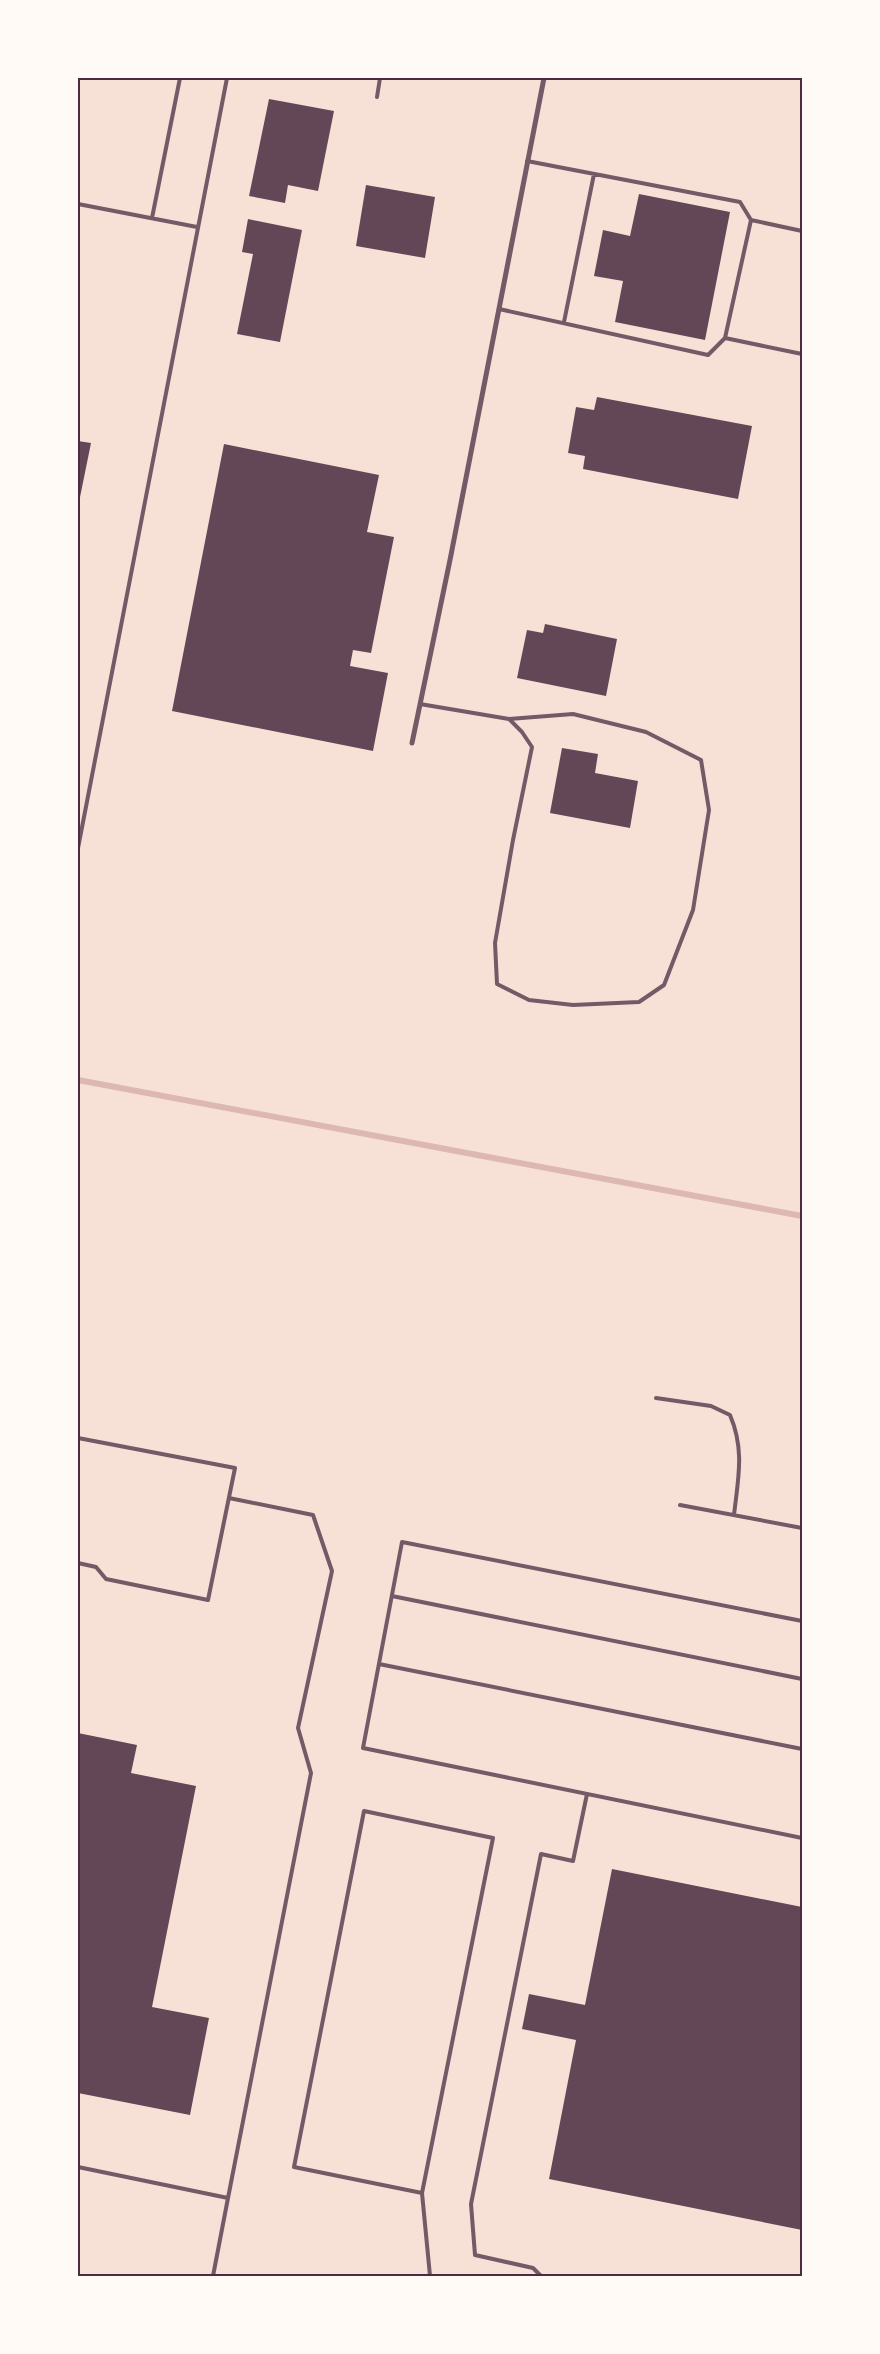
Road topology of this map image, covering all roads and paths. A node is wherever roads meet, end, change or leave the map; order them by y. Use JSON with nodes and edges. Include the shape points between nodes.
{"nodes":[{"id":1,"x":180,"y":78,"type":"edge"},
{"id":2,"x":227,"y":78,"type":"edge"},
{"id":3,"x":380,"y":78,"type":"edge"},
{"id":4,"x":544,"y":78,"type":"edge"},
{"id":5,"x":377,"y":97,"type":"dead end"},
{"id":6,"x":528,"y":161,"type":"junction"},
{"id":7,"x":594,"y":174,"type":"junction"},
{"id":8,"x":78,"y":204,"type":"edge"},
{"id":9,"x":152,"y":218,"type":"junction"},
{"id":10,"x":751,"y":220,"type":"junction"},
{"id":11,"x":198,"y":227,"type":"junction"},
{"id":12,"x":802,"y":231,"type":"edge"},
{"id":13,"x":499,"y":309,"type":"junction"},
{"id":14,"x":564,"y":322,"type":"junction"},
{"id":15,"x":725,"y":338,"type":"junction"},
{"id":16,"x":802,"y":354,"type":"edge"},
{"id":17,"x":420,"y":704,"type":"junction"},
{"id":18,"x":509,"y":719,"type":"junction"},
{"id":19,"x":412,"y":743,"type":"dead end"},
{"id":20,"x":78,"y":848,"type":"edge"},
{"id":21,"x":656,"y":1398,"type":"dead end"},
{"id":22,"x":78,"y":1438,"type":"edge"},
{"id":23,"x":229,"y":1498,"type":"junction"},
{"id":24,"x":680,"y":1505,"type":"dead end"},
{"id":25,"x":734,"y":1515,"type":"junction"},
{"id":26,"x":802,"y":1528,"type":"edge"},
{"id":27,"x":78,"y":1563,"type":"edge"},
{"id":28,"x":392,"y":1596,"type":"junction"},
{"id":29,"x":802,"y":1621,"type":"edge"},
{"id":30,"x":379,"y":1664,"type":"junction"},
{"id":31,"x":802,"y":1679,"type":"edge"},
{"id":32,"x":802,"y":1749,"type":"edge"},
{"id":33,"x":587,"y":1794,"type":"junction"},
{"id":34,"x":802,"y":1838,"type":"edge"},
{"id":35,"x":78,"y":2167,"type":"edge"},
{"id":36,"x":422,"y":2193,"type":"junction"},
{"id":37,"x":228,"y":2198,"type":"junction"},
{"id":38,"x":213,"y":2276,"type":"edge"},
{"id":39,"x":430,"y":2276,"type":"edge"},
{"id":40,"x":541,"y":2276,"type":"edge"}],
"edges":[{"from":1,"to":9,"type":"lane"},
{"from":2,"to":11,"type":"lane"},
{"from":3,"to":5,"type":"lane"},
{"from":4,"to":6,"type":"street"},
{"from":6,"to":7,"type":"lane"},
{"from":6,"to":13,"type":"street"},
{"from":7,"to":10,"type":"lane","via":[[740,202]]},
{"from":7,"to":14,"type":"lane"},
{"from":8,"to":9,"type":"lane"},
{"from":9,"to":11,"type":"lane"},
{"from":10,"to":12,"type":"lane"},
{"from":10,"to":15,"type":"lane"},
{"from":11,"to":20,"type":"lane"},
{"from":13,"to":14,"type":"lane"},
{"from":13,"to":17,"type":"street"},
{"from":14,"to":15,"type":"lane","via":[[708,355]]},
{"from":15,"to":16,"type":"lane"},
{"from":17,"to":18,"type":"lane"},
{"from":17,"to":19,"type":"street"},
{"from":18,"to":18,"type":"lane","via":[[532,747],[495,943],[497,984],[529,1000],[573,1005],[639,1002],[664,984],[693,910],[709,810],[701,760],[646,732],[573,714]]},
{"from":21,"to":25,"type":"lane","via":[[711,1406],[730,1415],[741,1454]]},
{"from":22,"to":23,"type":"lane","via":[[235,1468]]},
{"from":23,"to":27,"type":"lane","via":[[208,1600],[106,1579],[96,1567]]},
{"from":23,"to":37,"type":"lane","via":[[313,1515],[332,1571],[298,1728],[311,1773]]},
{"from":24,"to":25,"type":"lane"},
{"from":25,"to":26,"type":"lane"},
{"from":28,"to":29,"type":"lane","via":[[402,1542]]},
{"from":28,"to":30,"type":"lane"},
{"from":28,"to":31,"type":"lane"},
{"from":30,"to":32,"type":"lane"},
{"from":30,"to":33,"type":"lane","via":[[362,1748]]},
{"from":33,"to":34,"type":"lane"},
{"from":33,"to":40,"type":"lane","via":[[573,1861],[541,1854],[471,2204],[475,2255],[533,2268]]},
{"from":35,"to":37,"type":"lane"},
{"from":36,"to":36,"type":"lane","via":[[493,1838],[364,1811],[294,2167]]},
{"from":36,"to":39,"type":"lane"},
{"from":37,"to":38,"type":"lane"}]}
